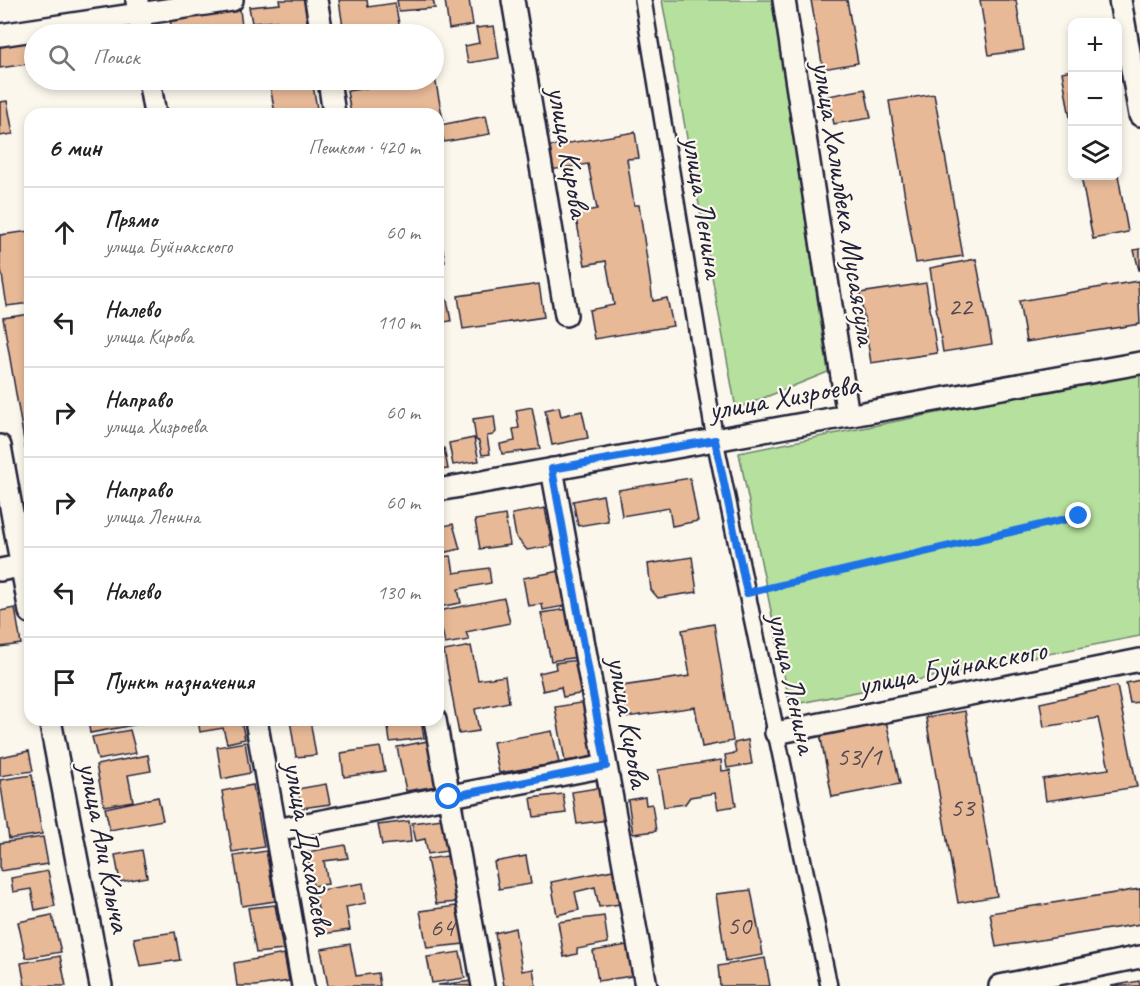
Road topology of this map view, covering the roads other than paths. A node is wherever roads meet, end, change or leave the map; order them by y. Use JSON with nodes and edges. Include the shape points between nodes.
{"nodes":[{"id":1,"x":232,"y":0,"type":"edge"},
{"id":2,"x":316,"y":0,"type":"edge"},
{"id":3,"x":513,"y":0,"type":"edge"},
{"id":4,"x":643,"y":0,"type":"edge"},
{"id":5,"x":784,"y":0,"type":"edge"},
{"id":6,"x":1120,"y":0,"type":"edge"},
{"id":7,"x":139,"y":16,"type":"edge"},
{"id":8,"x":80,"y":24,"type":"edge"},
{"id":9,"x":320,"y":24,"type":"edge"},
{"id":10,"x":1133,"y":28,"type":"edge"},
{"id":11,"x":24,"y":32,"type":"edge"},
{"id":12,"x":0,"y":35,"type":"edge"},
{"id":13,"x":151,"y":90,"type":"edge"},
{"id":14,"x":330,"y":90,"type":"edge"},
{"id":15,"x":154,"y":108,"type":"edge"},
{"id":16,"x":333,"y":108,"type":"edge"},
{"id":17,"x":1140,"y":115,"type":"edge"},
{"id":18,"x":566,"y":315,"type":"dead end"},
{"id":19,"x":1140,"y":363,"type":"edge"},
{"id":20,"x":848,"y":416,"type":"junction"},
{"id":21,"x":715,"y":440,"type":"junction"},
{"id":22,"x":0,"y":446,"type":"edge"},
{"id":23,"x":552,"y":469,"type":"junction"},
{"id":24,"x":444,"y":489,"type":"edge"},
{"id":25,"x":24,"y":555,"type":"edge"},
{"id":26,"x":24,"y":564,"type":"edge"},
{"id":27,"x":0,"y":570,"type":"edge"},
{"id":28,"x":1140,"y":660,"type":"edge"},
{"id":29,"x":51,"y":726,"type":"edge"},
{"id":30,"x":257,"y":726,"type":"edge"},
{"id":31,"x":436,"y":726,"type":"edge"},
{"id":32,"x":776,"y":733,"type":"junction"},
{"id":33,"x":606,"y":766,"type":"junction"},
{"id":34,"x":449,"y":797,"type":"junction"},
{"id":35,"x":276,"y":830,"type":"junction"},
{"id":36,"x":1140,"y":957,"type":"edge"},
{"id":37,"x":101,"y":986,"type":"edge"},
{"id":38,"x":303,"y":986,"type":"edge"},
{"id":39,"x":483,"y":986,"type":"edge"},
{"id":40,"x":646,"y":986,"type":"edge"},
{"id":41,"x":829,"y":986,"type":"edge"},
{"id":42,"x":1000,"y":986,"type":"edge"}],
"edges":[{"from":1,"to":7,"type":"street"},
{"from":2,"to":9,"type":"street"},
{"from":3,"to":18,"type":"street","name":"улица Кирова"},
{"from":4,"to":21,"type":"street","name":"улица Ленина"},
{"from":5,"to":20,"type":"street","name":"улица Халилбека Мусаясула"},
{"from":6,"to":10,"type":"street"},
{"from":7,"to":8,"type":"street"},
{"from":10,"to":17,"type":"street"},
{"from":11,"to":12,"type":"street"},
{"from":13,"to":15,"type":"street"},
{"from":14,"to":16,"type":"street"},
{"from":19,"to":20,"type":"street","name":"улица Хизроева"},
{"from":20,"to":21,"type":"street","name":"улица Хизроева"},
{"from":21,"to":23,"type":"street","name":"улица Хизроева"},
{"from":21,"to":32,"type":"street","name":"улица Ленина"},
{"from":22,"to":25,"type":"street"},
{"from":23,"to":24,"type":"street","name":"улица Хизроева"},
{"from":23,"to":33,"type":"street","name":"улица Кирова"},
{"from":26,"to":27,"type":"street"},
{"from":28,"to":32,"type":"street","name":"улица Буйнакского"},
{"from":29,"to":37,"type":"street","name":"улица Али Клыча"},
{"from":30,"to":35,"type":"street","name":"улица Дахадаева"},
{"from":31,"to":34,"type":"street"},
{"from":32,"to":41,"type":"street","name":"улица Ленина"},
{"from":33,"to":34,"type":"street"},
{"from":33,"to":40,"type":"street","name":"улица Кирова"},
{"from":34,"to":35,"type":"street"},
{"from":34,"to":39,"type":"street"},
{"from":35,"to":38,"type":"street","name":"улица Дахадаева"},
{"from":36,"to":42,"type":"street"}]}
